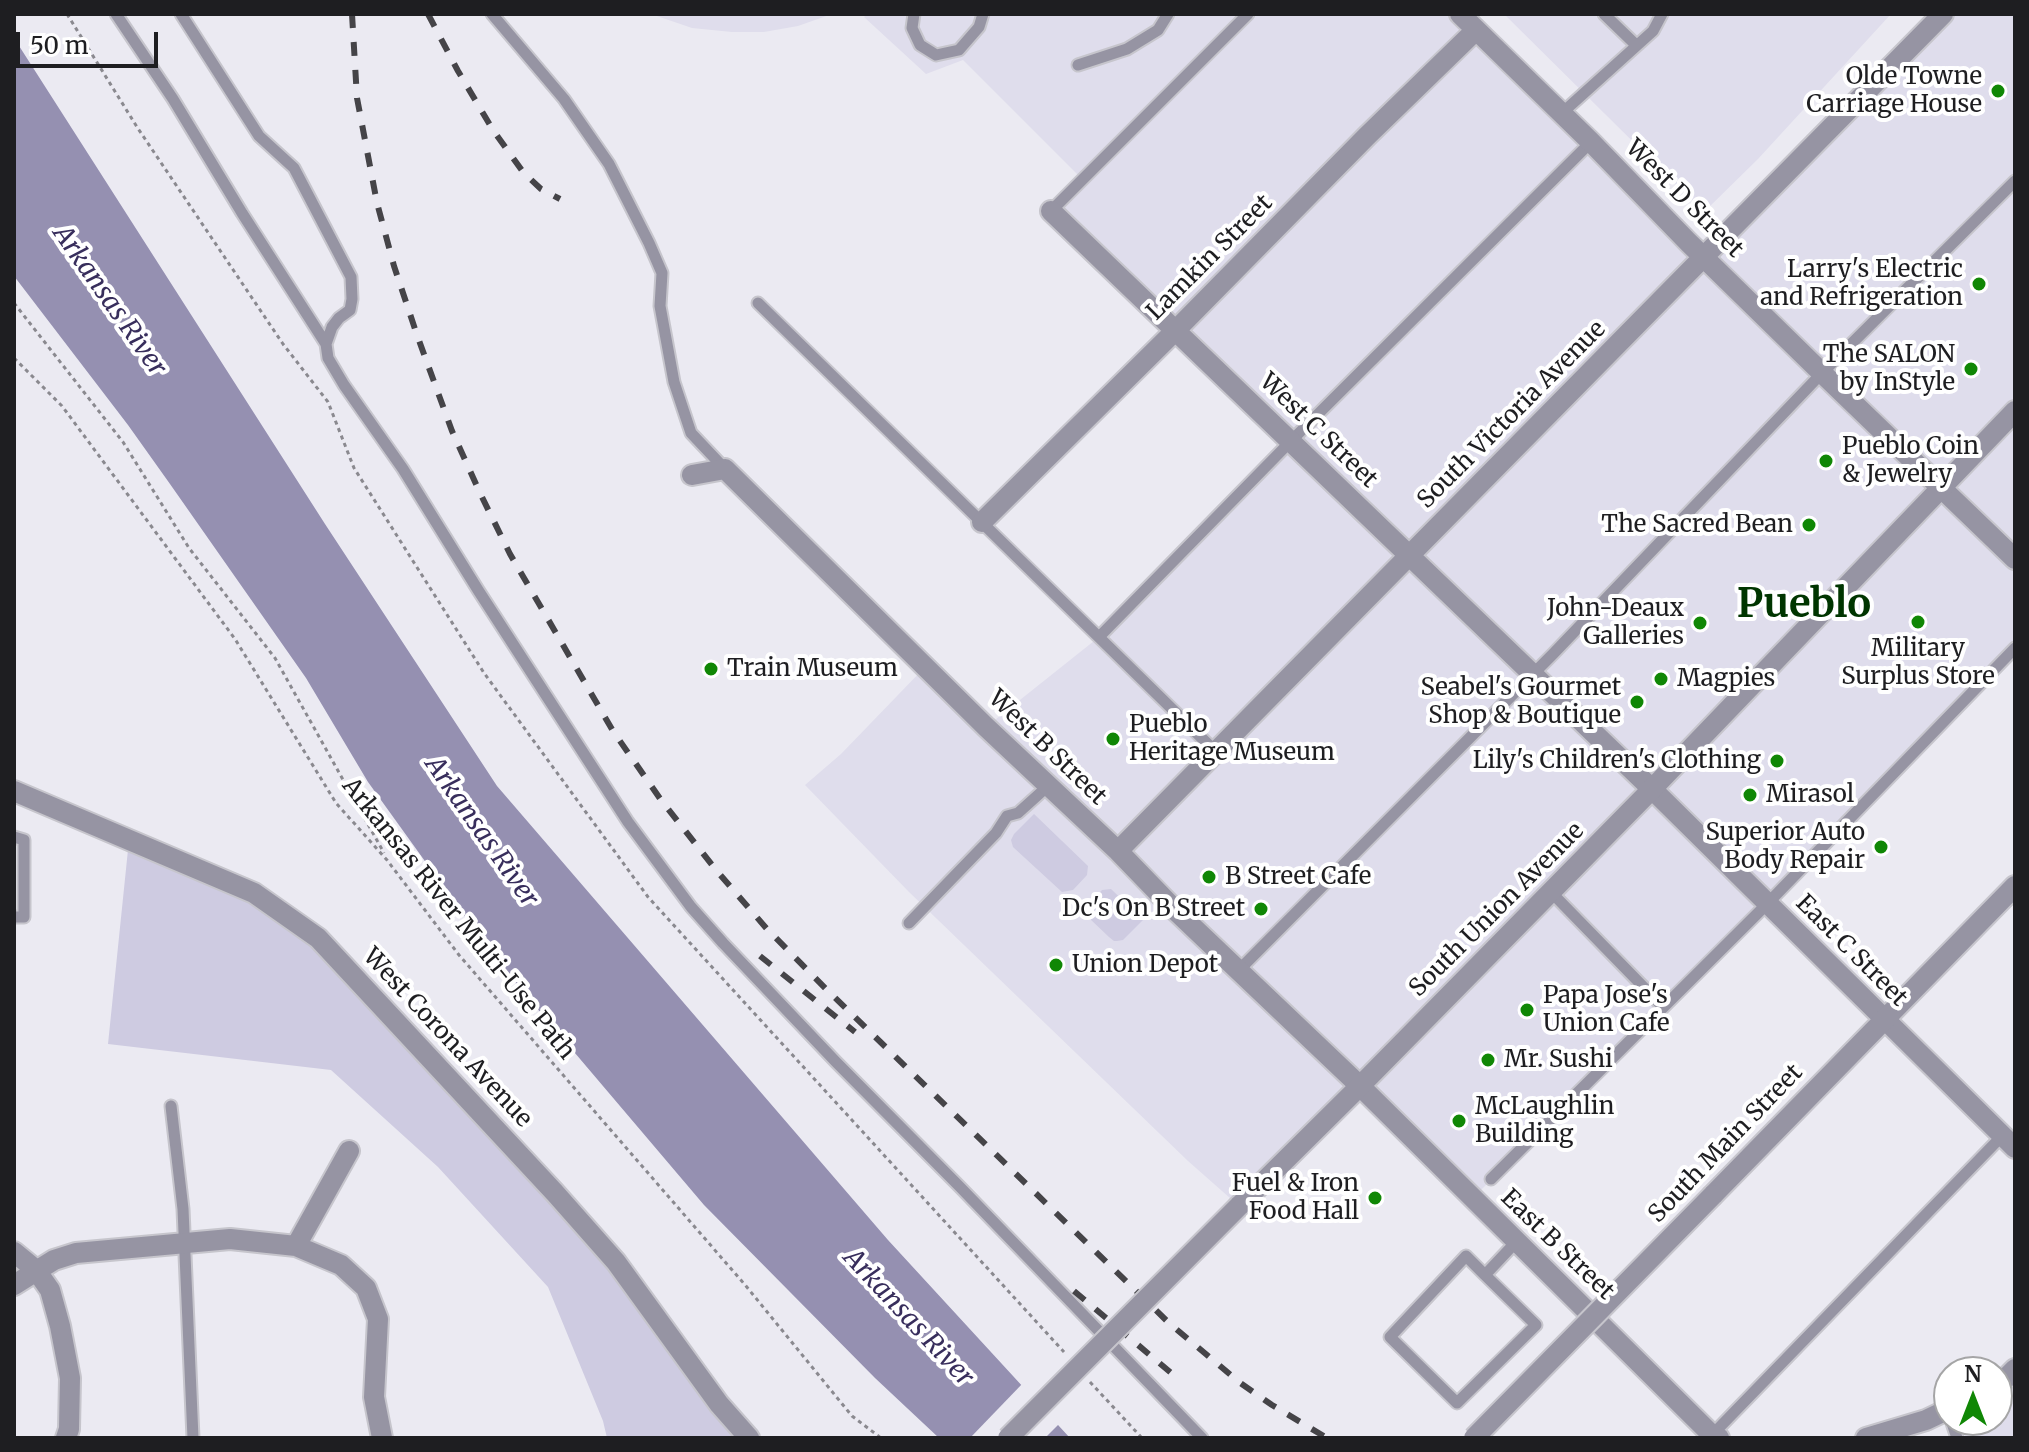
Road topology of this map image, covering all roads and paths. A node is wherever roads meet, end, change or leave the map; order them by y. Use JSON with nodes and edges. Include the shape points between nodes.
{"nodes":[{"id":1,"x":116,"y":14,"type":"edge"},
{"id":2,"x":181,"y":14,"type":"edge"},
{"id":3,"x":492,"y":14,"type":"edge"},
{"id":4,"x":914,"y":14,"type":"edge"},
{"id":5,"x":983,"y":14,"type":"edge"},
{"id":6,"x":1168,"y":14,"type":"edge"},
{"id":7,"x":1248,"y":14,"type":"edge"},
{"id":8,"x":1460,"y":14,"type":"edge"},
{"id":9,"x":1604,"y":14,"type":"edge"},
{"id":10,"x":1662,"y":14,"type":"edge"},
{"id":11,"x":1943,"y":14,"type":"edge"},
{"id":12,"x":1476,"y":30,"type":"junction"},
{"id":13,"x":1636,"y":45,"type":"junction"},
{"id":14,"x":1078,"y":65,"type":"dead end"},
{"id":15,"x":1562,"y":113,"type":"junction"},
{"id":16,"x":1591,"y":142,"type":"junction"},
{"id":17,"x":2015,"y":181,"type":"edge"},
{"id":18,"x":1051,"y":211,"type":"joint"},
{"id":19,"x":1704,"y":257,"type":"junction"},
{"id":20,"x":14,"y":303,"type":"edge"},
{"id":21,"x":758,"y":303,"type":"dead end"},
{"id":22,"x":1176,"y":330,"type":"junction"},
{"id":23,"x":326,"y":344,"type":"junction"},
{"id":24,"x":14,"y":358,"type":"edge"},
{"id":25,"x":1822,"y":373,"type":"junction"},
{"id":26,"x":2015,"y":411,"type":"edge"},
{"id":27,"x":1291,"y":441,"type":"junction"},
{"id":28,"x":725,"y":469,"type":"junction"},
{"id":29,"x":692,"y":475,"type":"dead end"},
{"id":30,"x":1940,"y":487,"type":"junction"},
{"id":31,"x":982,"y":522,"type":"junction"},
{"id":32,"x":1410,"y":555,"type":"junction"},
{"id":33,"x":2015,"y":559,"type":"edge"},
{"id":34,"x":1099,"y":637,"type":"junction"},
{"id":35,"x":2015,"y":648,"type":"edge"},
{"id":36,"x":1533,"y":674,"type":"junction"},
{"id":37,"x":1216,"y":752,"type":"junction"},
{"id":38,"x":1048,"y":786,"type":"junction"},
{"id":39,"x":1652,"y":789,"type":"junction"},
{"id":40,"x":14,"y":791,"type":"edge"},
{"id":41,"x":14,"y":837,"type":"edge"},
{"id":42,"x":1118,"y":851,"type":"junction"},
{"id":43,"x":387,"y":860,"type":"junction"},
{"id":44,"x":2015,"y":886,"type":"edge"},
{"id":45,"x":1551,"y":892,"type":"junction"},
{"id":46,"x":1767,"y":904,"type":"junction"},
{"id":47,"x":14,"y":917,"type":"edge"},
{"id":48,"x":909,"y":923,"type":"dead end"},
{"id":49,"x":1239,"y":970,"type":"junction"},
{"id":50,"x":1663,"y":1007,"type":"junction"},
{"id":51,"x":1884,"y":1020,"type":"junction"},
{"id":52,"x":1360,"y":1086,"type":"junction"},
{"id":53,"x":171,"y":1106,"type":"dead end"},
{"id":54,"x":2009,"y":1142,"type":"edge"},
{"id":55,"x":349,"y":1151,"type":"dead end"},
{"id":56,"x":1491,"y":1179,"type":"dead end"},
{"id":57,"x":1516,"y":1242,"type":"junction"},
{"id":58,"x":185,"y":1244,"type":"junction"},
{"id":59,"x":296,"y":1246,"type":"junction"},
{"id":60,"x":14,"y":1252,"type":"edge"},
{"id":61,"x":36,"y":1270,"type":"junction"},
{"id":62,"x":1485,"y":1275,"type":"junction"},
{"id":63,"x":14,"y":1285,"type":"edge"},
{"id":64,"x":1933,"y":1418,"type":"edge"},
{"id":65,"x":1715,"y":1436,"type":"edge"},
{"id":66,"x":66,"y":1438,"type":"edge"},
{"id":67,"x":193,"y":1438,"type":"edge"},
{"id":68,"x":382,"y":1438,"type":"edge"},
{"id":69,"x":749,"y":1438,"type":"edge"},
{"id":70,"x":881,"y":1438,"type":"edge"},
{"id":71,"x":1008,"y":1438,"type":"edge"},
{"id":72,"x":1202,"y":1438,"type":"edge"},
{"id":73,"x":1474,"y":1438,"type":"edge"},
{"id":74,"x":1866,"y":1438,"type":"edge"}],
"edges":[{"from":1,"to":23,"type":"lane"},
{"from":2,"to":23,"type":"lane","via":[[259,136],[294,168],[351,277],[350,310],[332,327]]},
{"from":3,"to":28,"type":"lane","via":[[564,99],[609,164],[662,273],[660,306],[674,382],[691,433]]},
{"from":4,"to":5,"type":"lane","via":[[912,28],[920,45],[936,55],[959,50]]},
{"from":6,"to":14,"type":"lane","via":[[1158,30],[1127,49]]},
{"from":7,"to":18,"type":"lane"},
{"from":8,"to":12,"type":"street","name":"West D Street"},
{"from":9,"to":13,"type":"lane"},
{"from":10,"to":13,"type":"lane","via":[[1653,31]]},
{"from":11,"to":19,"type":"street","name":"South Victoria Avenue"},
{"from":12,"to":15,"type":"street","name":"West D Street"},
{"from":12,"to":22,"type":"street","name":"Lamkin Street"},
{"from":13,"to":15,"type":"lane"},
{"from":15,"to":16,"type":"street","name":"West D Street"},
{"from":16,"to":19,"type":"street","name":"West D Street"},
{"from":16,"to":27,"type":"lane"},
{"from":17,"to":25,"type":"lane"},
{"from":18,"to":22,"type":"street","name":"West C Street"},
{"from":19,"to":25,"type":"street","name":"West D Street"},
{"from":19,"to":32,"type":"street","name":"South Victoria Avenue"},
{"from":20,"to":43,"type":"path","via":[[123,442],[189,548],[275,658]]},
{"from":21,"to":31,"type":"lane"},
{"from":22,"to":27,"type":"street","name":"West C Street"},
{"from":22,"to":31,"type":"street","name":"Lamkin Street"},
{"from":23,"to":72,"type":"lane","via":[[344,385],[628,822],[691,907]]},
{"from":24,"to":43,"type":"path","name":"Arkansas River Multi-Use Path","via":[[62,406],[235,639],[336,803]]},
{"from":25,"to":30,"type":"street","name":"West D Street"},
{"from":25,"to":36,"type":"lane"},
{"from":26,"to":30,"type":"street","name":"South Union Avenue"},
{"from":27,"to":32,"type":"street","name":"West C Street"},
{"from":27,"to":34,"type":"lane"},
{"from":28,"to":29,"type":"street"},
{"from":28,"to":38,"type":"street","name":"West B Street"},
{"from":30,"to":33,"type":"street","name":"West D Street"},
{"from":30,"to":39,"type":"street","name":"South Union Avenue"},
{"from":31,"to":34,"type":"lane"},
{"from":32,"to":36,"type":"street","name":"West C Street"},
{"from":32,"to":37,"type":"street","name":"South Victoria Avenue"},
{"from":34,"to":37,"type":"lane"},
{"from":35,"to":46,"type":"lane"},
{"from":36,"to":39,"type":"street","name":"West C Street"},
{"from":36,"to":49,"type":"lane"},
{"from":37,"to":42,"type":"street","name":"South Victoria Avenue"},
{"from":38,"to":42,"type":"street","name":"West B Street"},
{"from":38,"to":48,"type":"lane","via":[[1018,813],[1007,816]]},
{"from":39,"to":45,"type":"street","name":"South Union Avenue"},
{"from":39,"to":46,"type":"street","name":"East C Street"},
{"from":40,"to":69,"type":"street","name":"West Corona Avenue","via":[[254,893],[318,938],[616,1262]]},
{"from":41,"to":47,"type":"lane","via":[[24,840],[24,917]]},
{"from":42,"to":49,"type":"street","name":"West B Street"},
{"from":43,"to":70,"type":"path","name":"Arkansas River Multi-Use Path","via":[[459,955],[852,1416]]},
{"from":44,"to":51,"type":"street","name":"South Main Street"},
{"from":45,"to":50,"type":"lane"},
{"from":45,"to":52,"type":"street","name":"South Union Avenue"},
{"from":46,"to":50,"type":"lane"},
{"from":46,"to":51,"type":"street","name":"East C Street"},
{"from":49,"to":52,"type":"street","name":"West B Street"},
{"from":50,"to":56,"type":"lane"},
{"from":51,"to":54,"type":"street","name":"East C Street"},
{"from":51,"to":73,"type":"street","name":"South Main Street","bridge":true},
{"from":52,"to":57,"type":"street","name":"East B Street"},
{"from":52,"to":71,"type":"street","name":"South Union Avenue","bridge":true},
{"from":53,"to":58,"type":"lane"},
{"from":54,"to":65,"type":"lane"},
{"from":55,"to":59,"type":"street"},
{"from":57,"to":62,"type":"lane"},
{"from":57,"to":65,"type":"street","name":"East B Street"},
{"from":58,"to":59,"type":"street","via":[[230,1239]]},
{"from":58,"to":61,"type":"street","via":[[76,1253]]},
{"from":58,"to":67,"type":"lane"},
{"from":59,"to":68,"type":"street","via":[[341,1265],[366,1288],[378,1319],[374,1397]]},
{"from":60,"to":61,"type":"street"},
{"from":61,"to":63,"type":"street"},
{"from":61,"to":66,"type":"street","via":[[50,1290],[70,1378]]},
{"from":62,"to":62,"type":"lane","via":[[1466,1256],[1390,1337],[1457,1403],[1536,1325]]},
{"from":64,"to":74,"type":"street"}]}
